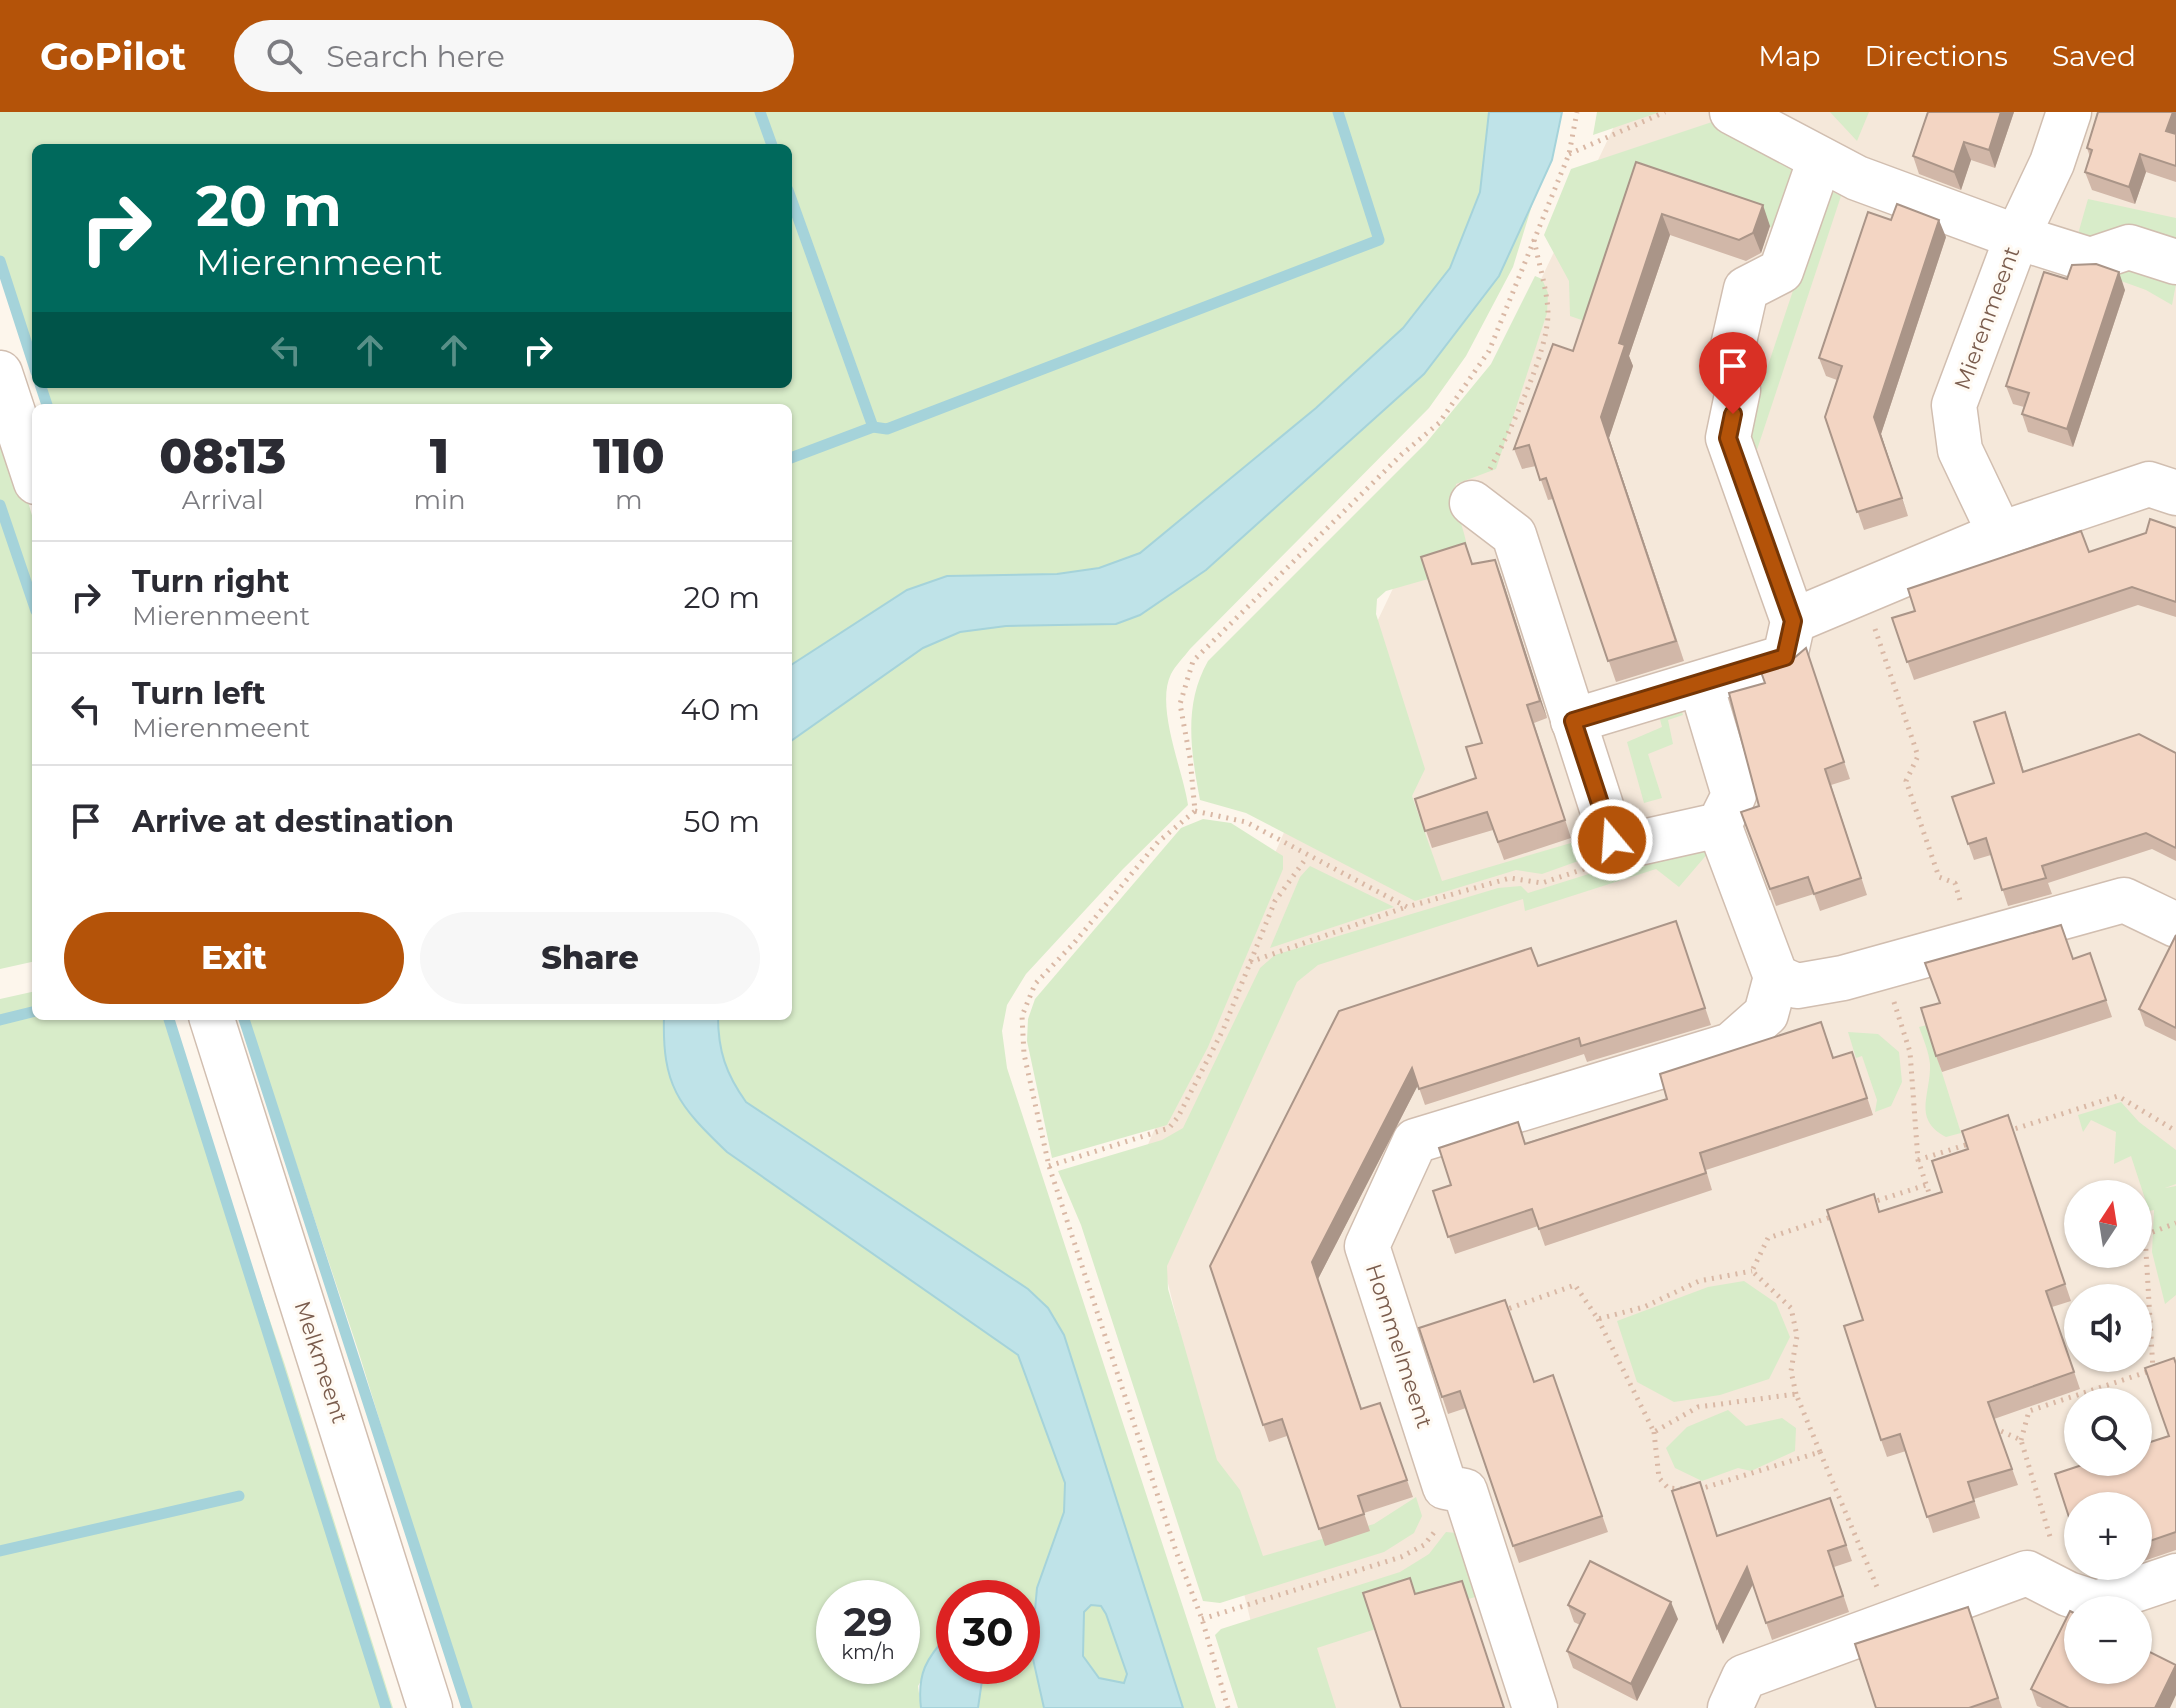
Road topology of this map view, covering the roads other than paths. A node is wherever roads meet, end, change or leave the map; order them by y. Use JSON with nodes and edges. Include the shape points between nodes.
{"nodes":[{"id":1,"x":1732,"y":112,"type":"edge"},
{"id":2,"x":2069,"y":112,"type":"edge"},
{"id":3,"x":1820,"y":159,"type":"junction"},
{"id":4,"x":2017,"y":237,"type":"junction"},
{"id":5,"x":2176,"y":262,"type":"edge"},
{"id":6,"x":0,"y":373,"type":"edge"},
{"id":7,"x":32,"y":470,"type":"edge"},
{"id":8,"x":2176,"y":493,"type":"edge"},
{"id":9,"x":1472,"y":503,"type":"road end"},
{"id":10,"x":2000,"y":534,"type":"junction"},
{"id":11,"x":1793,"y":621,"type":"junction"},
{"id":12,"x":1701,"y":685,"type":"junction"},
{"id":13,"x":1573,"y":721,"type":"junction"},
{"id":14,"x":1719,"y":825,"type":"junction"},
{"id":15,"x":2176,"y":925,"type":"edge"},
{"id":16,"x":1776,"y":977,"type":"junction"},
{"id":17,"x":212,"y":1020,"type":"edge"},
{"id":18,"x":2176,"y":1576,"type":"edge"},
{"id":19,"x":430,"y":1708,"type":"edge"},
{"id":20,"x":1535,"y":1708,"type":"edge"},
{"id":21,"x":1730,"y":1708,"type":"edge"}],
"edges":[{"from":1,"to":3,"type":"street","name":"Mierenmeent"},
{"from":2,"to":4,"type":"street","name":"Mierenmeent"},
{"from":3,"to":4,"type":"street","name":"Mierenmeent","via":[[1857,178]]},
{"from":3,"to":11,"type":"street","via":[[1781,271],[1746,289],[1733,346],[1738,390],[1728,438]]},
{"from":4,"to":5,"type":"street","via":[[2090,260],[2129,247]]},
{"from":4,"to":10,"type":"street","name":"Mierenmeent","via":[[1954,405],[1960,450]]},
{"from":6,"to":7,"type":"street"},
{"from":8,"to":10,"type":"street","via":[[2149,484]]},
{"from":9,"to":13,"type":"street","via":[[1514,535]]},
{"from":10,"to":11,"type":"street"},
{"from":11,"to":12,"type":"street","via":[[1785,657]]},
{"from":12,"to":13,"type":"street"},
{"from":12,"to":14,"type":"street","via":[[1734,795]]},
{"from":13,"to":14,"type":"street","via":[[1612,840],[1634,844]]},
{"from":14,"to":16,"type":"street"},
{"from":15,"to":16,"type":"street","via":[[2124,900],[1797,986]]},
{"from":16,"to":20,"type":"street","name":"Hommelmeent","via":[[1766,1014],[1731,1045],[1415,1141],[1367,1246],[1445,1487],[1465,1491]]},
{"from":17,"to":19,"type":"street","name":"Melkmeent"},
{"from":18,"to":21,"type":"street","via":[[2096,1603],[2027,1573],[1744,1677]]}]}
